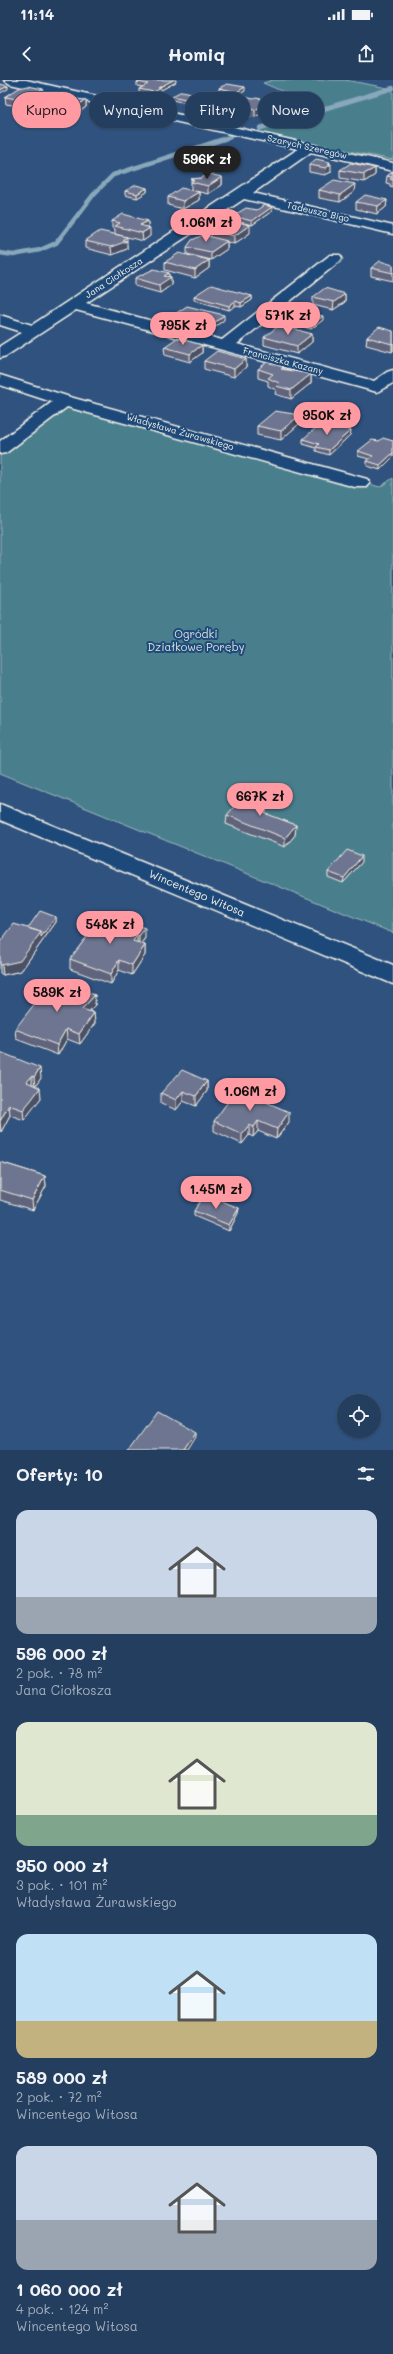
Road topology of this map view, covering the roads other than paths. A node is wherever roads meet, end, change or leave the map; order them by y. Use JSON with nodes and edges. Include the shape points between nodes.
{"nodes":[{"id":1,"x":10,"y":80,"type":"edge"},
{"id":2,"x":308,"y":148,"type":"junction"},
{"id":3,"x":393,"y":167,"type":"edge"},
{"id":4,"x":242,"y":194,"type":"junction"},
{"id":5,"x":393,"y":230,"type":"edge"},
{"id":6,"x":335,"y":258,"type":"dead end"},
{"id":7,"x":74,"y":304,"type":"junction"},
{"id":8,"x":0,"y":320,"type":"edge"},
{"id":9,"x":34,"y":330,"type":"junction"},
{"id":10,"x":224,"y":346,"type":"junction"},
{"id":11,"x":0,"y":354,"type":"edge"},
{"id":12,"x":393,"y":375,"type":"edge"},
{"id":13,"x":0,"y":380,"type":"edge"},
{"id":14,"x":64,"y":401,"type":"junction"},
{"id":15,"x":0,"y":449,"type":"edge"},
{"id":16,"x":361,"y":483,"type":"dead end"},
{"id":17,"x":0,"y":810,"type":"edge"},
{"id":18,"x":393,"y":975,"type":"edge"}],
"edges":[{"from":1,"to":2,"type":"street","name":"Szarych Szeregów"},
{"from":2,"to":3,"type":"street","name":"Szarych Szeregów"},
{"from":2,"to":4,"type":"street","name":"Jana Ciołkosza"},
{"from":4,"to":5,"type":"street","name":"Tadeusza Bigo"},
{"from":4,"to":7,"type":"street","name":"Jana Ciołkosza"},
{"from":6,"to":10,"type":"street"},
{"from":7,"to":9,"type":"street","name":"Jana Ciołkosza"},
{"from":7,"to":10,"type":"street","name":"Franciszka Kazany"},
{"from":8,"to":9,"type":"street"},
{"from":9,"to":11,"type":"street","name":"Jana Ciołkosza"},
{"from":10,"to":12,"type":"street","name":"Franciszka Kazany","via":[[377,387]]},
{"from":13,"to":14,"type":"street","name":"Władysława Żurawskiego"},
{"from":14,"to":15,"type":"street"},
{"from":14,"to":16,"type":"street","name":"Władysława Żurawskiego"},
{"from":17,"to":18,"type":"street","name":"Wincentego Witosa"}]}
